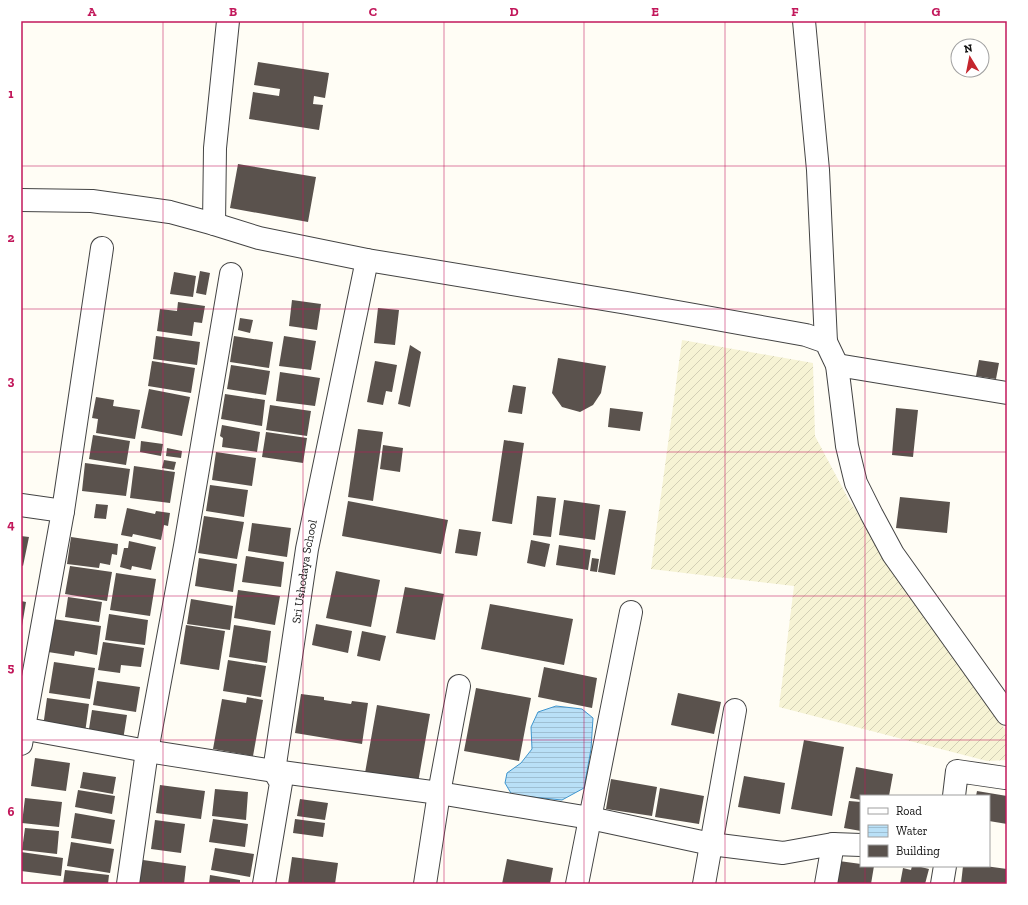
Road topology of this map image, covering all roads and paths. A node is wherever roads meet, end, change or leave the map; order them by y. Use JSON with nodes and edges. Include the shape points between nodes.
{"nodes":[{"id":1,"x":228,"y":21,"type":"edge"},
{"id":2,"x":804,"y":21,"type":"edge"},
{"id":3,"x":21,"y":200,"type":"edge"},
{"id":4,"x":214,"y":224,"type":"junction"},
{"id":5,"x":102,"y":248,"type":"dead end"},
{"id":6,"x":367,"y":260,"type":"junction"},
{"id":7,"x":231,"y":274,"type":"dead end"},
{"id":8,"x":826,"y":342,"type":"junction"},
{"id":9,"x":837,"y":365,"type":"junction"},
{"id":10,"x":1007,"y":392,"type":"edge"},
{"id":11,"x":21,"y":505,"type":"edge"},
{"id":12,"x":63,"y":511,"type":"junction"},
{"id":13,"x":631,"y":612,"type":"dead end"},
{"id":14,"x":459,"y":686,"type":"dead end"},
{"id":15,"x":735,"y":710,"type":"dead end"},
{"id":16,"x":1007,"y":714,"type":"edge"},
{"id":17,"x":22,"y":734,"type":"edge"},
{"id":18,"x":147,"y":751,"type":"junction"},
{"id":19,"x":274,"y":771,"type":"junction"},
{"id":20,"x":1007,"y":778,"type":"edge"},
{"id":21,"x":439,"y":793,"type":"junction"},
{"id":22,"x":954,"y":795,"type":"edge"},
{"id":23,"x":590,"y":818,"type":"junction"},
{"id":24,"x":711,"y":844,"type":"junction"},
{"id":25,"x":833,"y":844,"type":"junction"},
{"id":26,"x":860,"y":845,"type":"edge"},
{"id":27,"x":945,"y":867,"type":"edge"},
{"id":28,"x":128,"y":884,"type":"edge"},
{"id":29,"x":264,"y":884,"type":"edge"},
{"id":30,"x":425,"y":884,"type":"edge"},
{"id":31,"x":577,"y":884,"type":"edge"},
{"id":32,"x":704,"y":884,"type":"edge"},
{"id":33,"x":826,"y":884,"type":"edge"},
{"id":34,"x":942,"y":884,"type":"edge"}],
"edges":[{"from":1,"to":4,"type":"street","via":[[215,148]]},
{"from":2,"to":8,"type":"street","via":[[818,170]]},
{"from":3,"to":4,"type":"street","via":[[92,201],[170,212]]},
{"from":4,"to":6,"type":"street","via":[[259,238]]},
{"from":5,"to":12,"type":"street"},
{"from":6,"to":8,"type":"street","via":[[627,303],[806,335]]},
{"from":6,"to":19,"type":"street","name":"Sri Ushodaya School","via":[[307,549]]},
{"from":7,"to":18,"type":"street"},
{"from":8,"to":9,"type":"street"},
{"from":9,"to":10,"type":"street"},
{"from":9,"to":16,"type":"street","via":[[847,446],[856,483],[893,554]]},
{"from":11,"to":12,"type":"street"},
{"from":12,"to":17,"type":"street"},
{"from":13,"to":23,"type":"street"},
{"from":14,"to":21,"type":"street"},
{"from":15,"to":24,"type":"street"},
{"from":17,"to":18,"type":"street"},
{"from":18,"to":19,"type":"street"},
{"from":18,"to":28,"type":"street"},
{"from":19,"to":21,"type":"street"},
{"from":19,"to":29,"type":"street","name":"Sri Ushodaya School","via":[[281,783]]},
{"from":20,"to":22,"type":"street","via":[[957,771]]},
{"from":21,"to":23,"type":"street"},
{"from":21,"to":30,"type":"street"},
{"from":23,"to":24,"type":"street"},
{"from":23,"to":31,"type":"street"},
{"from":24,"to":25,"type":"street","via":[[782,853]]},
{"from":24,"to":32,"type":"street"},
{"from":25,"to":26,"type":"street"},
{"from":25,"to":33,"type":"street"},
{"from":27,"to":34,"type":"street"}]}
